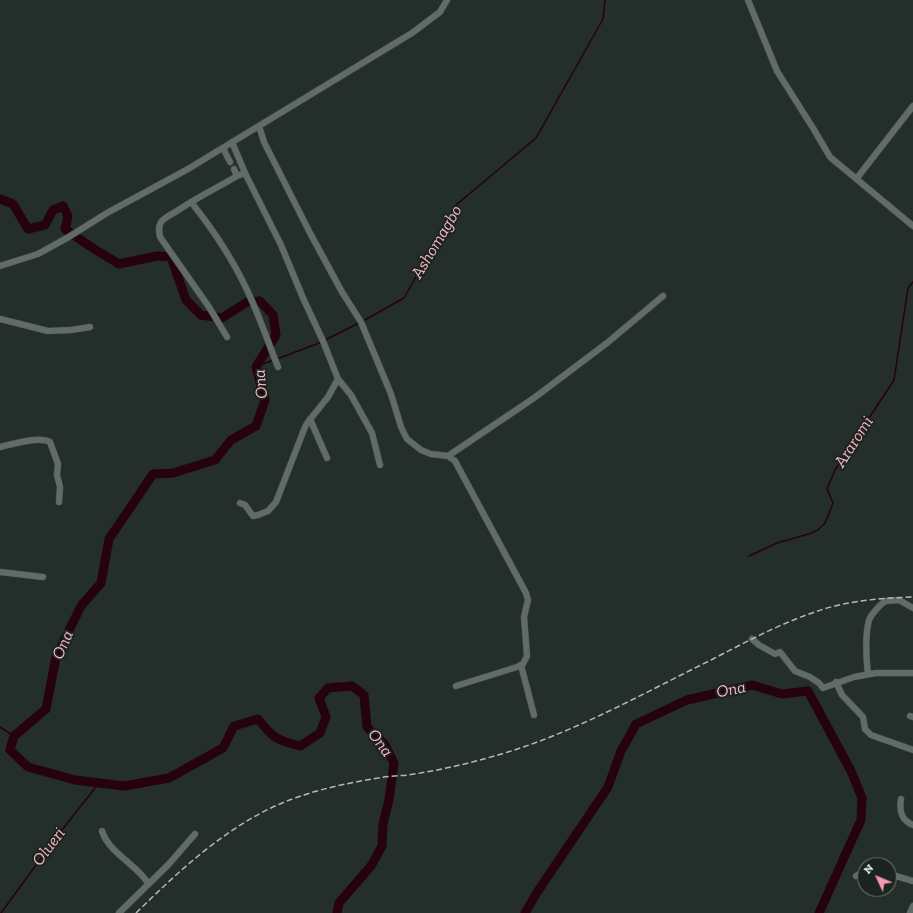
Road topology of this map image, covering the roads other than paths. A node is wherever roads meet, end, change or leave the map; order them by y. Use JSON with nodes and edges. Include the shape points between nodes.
{"nodes":[{"id":1,"x":447,"y":0,"type":"edge"},
{"id":2,"x":748,"y":0,"type":"edge"},
{"id":3,"x":913,"y":106,"type":"edge"},
{"id":4,"x":259,"y":126,"type":"junction"},
{"id":5,"x":232,"y":142,"type":"junction"},
{"id":6,"x":223,"y":148,"type":"junction"},
{"id":7,"x":230,"y":162,"type":"dead end"},
{"id":8,"x":234,"y":169,"type":"dead end"},
{"id":9,"x":245,"y":173,"type":"junction"},
{"id":10,"x":237,"y":176,"type":"junction"},
{"id":11,"x":857,"y":178,"type":"junction"},
{"id":12,"x":191,"y":202,"type":"junction"},
{"id":13,"x":913,"y":226,"type":"edge"},
{"id":14,"x":0,"y":266,"type":"edge"},
{"id":15,"x":663,"y":296,"type":"dead end"},
{"id":16,"x":0,"y":318,"type":"edge"},
{"id":17,"x":90,"y":328,"type":"dead end"},
{"id":18,"x":226,"y":337,"type":"dead end"},
{"id":19,"x":278,"y":367,"type":"dead end"},
{"id":20,"x":338,"y":378,"type":"junction"},
{"id":21,"x":310,"y":419,"type":"junction"},
{"id":22,"x":0,"y":447,"type":"edge"},
{"id":23,"x":448,"y":456,"type":"junction"},
{"id":24,"x":327,"y":458,"type":"dead end"},
{"id":25,"x":380,"y":465,"type":"dead end"},
{"id":26,"x":59,"y":502,"type":"dead end"},
{"id":27,"x":240,"y":503,"type":"dead end"},
{"id":28,"x":0,"y":572,"type":"edge"},
{"id":29,"x":43,"y":577,"type":"dead end"},
{"id":30,"x":913,"y":608,"type":"edge"},
{"id":31,"x":752,"y":639,"type":"dead end"},
{"id":32,"x":521,"y":665,"type":"junction"},
{"id":33,"x":913,"y":673,"type":"edge"},
{"id":34,"x":868,"y":674,"type":"junction"},
{"id":35,"x":836,"y":682,"type":"junction"},
{"id":36,"x":456,"y":686,"type":"dead end"},
{"id":37,"x":534,"y":715,"type":"dead end"},
{"id":38,"x":913,"y":750,"type":"edge"},
{"id":39,"x":901,"y":799,"type":"dead end"},
{"id":40,"x":913,"y":825,"type":"edge"},
{"id":41,"x":102,"y":830,"type":"dead end"},
{"id":42,"x":195,"y":834,"type":"dead end"},
{"id":43,"x":897,"y":876,"type":"edge"},
{"id":44,"x":913,"y":881,"type":"edge"},
{"id":45,"x":148,"y":883,"type":"junction"},
{"id":46,"x":913,"y":906,"type":"edge"},
{"id":47,"x":119,"y":913,"type":"edge"},
{"id":48,"x":910,"y":913,"type":"edge"}],
"edges":[{"from":1,"to":4,"type":"street","via":[[440,12],[412,33]]},
{"from":2,"to":11,"type":"street","via":[[769,55],[786,86],[830,157]]},
{"from":3,"to":11,"type":"street"},
{"from":4,"to":5,"type":"street"},
{"from":4,"to":23,"type":"street","via":[[264,142],[306,226],[361,322],[391,394],[400,427],[407,439],[421,450]]},
{"from":5,"to":6,"type":"street"},
{"from":5,"to":9,"type":"street"},
{"from":6,"to":7,"type":"street"},
{"from":6,"to":14,"type":"street","via":[[38,254]]},
{"from":8,"to":10,"type":"street"},
{"from":9,"to":10,"type":"street"},
{"from":9,"to":20,"type":"street","via":[[281,245]]},
{"from":10,"to":12,"type":"street"},
{"from":11,"to":13,"type":"street"},
{"from":12,"to":18,"type":"street","via":[[161,222],[160,237],[209,307]]},
{"from":12,"to":19,"type":"street","via":[[208,223],[248,291]]},
{"from":15,"to":23,"type":"street","via":[[607,343],[534,398]]},
{"from":16,"to":17,"type":"street","via":[[48,331]]},
{"from":20,"to":21,"type":"street","via":[[328,397]]},
{"from":20,"to":25,"type":"street","via":[[351,395],[372,433]]},
{"from":21,"to":24,"type":"street"},
{"from":21,"to":27,"type":"street","via":[[280,494],[272,507],[263,514],[253,516],[245,505]]},
{"from":22,"to":26,"type":"street","via":[[28,441],[50,442],[58,464]]},
{"from":23,"to":32,"type":"street","via":[[459,468],[527,596],[524,617],[527,656]]},
{"from":28,"to":29,"type":"street"},
{"from":30,"to":34,"type":"street","via":[[899,600],[886,601],[872,616],[868,628]]},
{"from":31,"to":35,"type":"street","via":[[775,654],[780,652],[795,670],[819,682],[823,688]]},
{"from":32,"to":36,"type":"street"},
{"from":32,"to":37,"type":"street"},
{"from":33,"to":34,"type":"street"},
{"from":34,"to":35,"type":"street"},
{"from":35,"to":38,"type":"street","via":[[842,695],[864,717],[865,729],[871,735]]},
{"from":39,"to":40,"type":"street","via":[[903,818]]},
{"from":41,"to":45,"type":"street","via":[[111,846]]},
{"from":42,"to":45,"type":"street"},
{"from":43,"to":44,"type":"street"},
{"from":45,"to":47,"type":"street"},
{"from":46,"to":48,"type":"street"}]}
